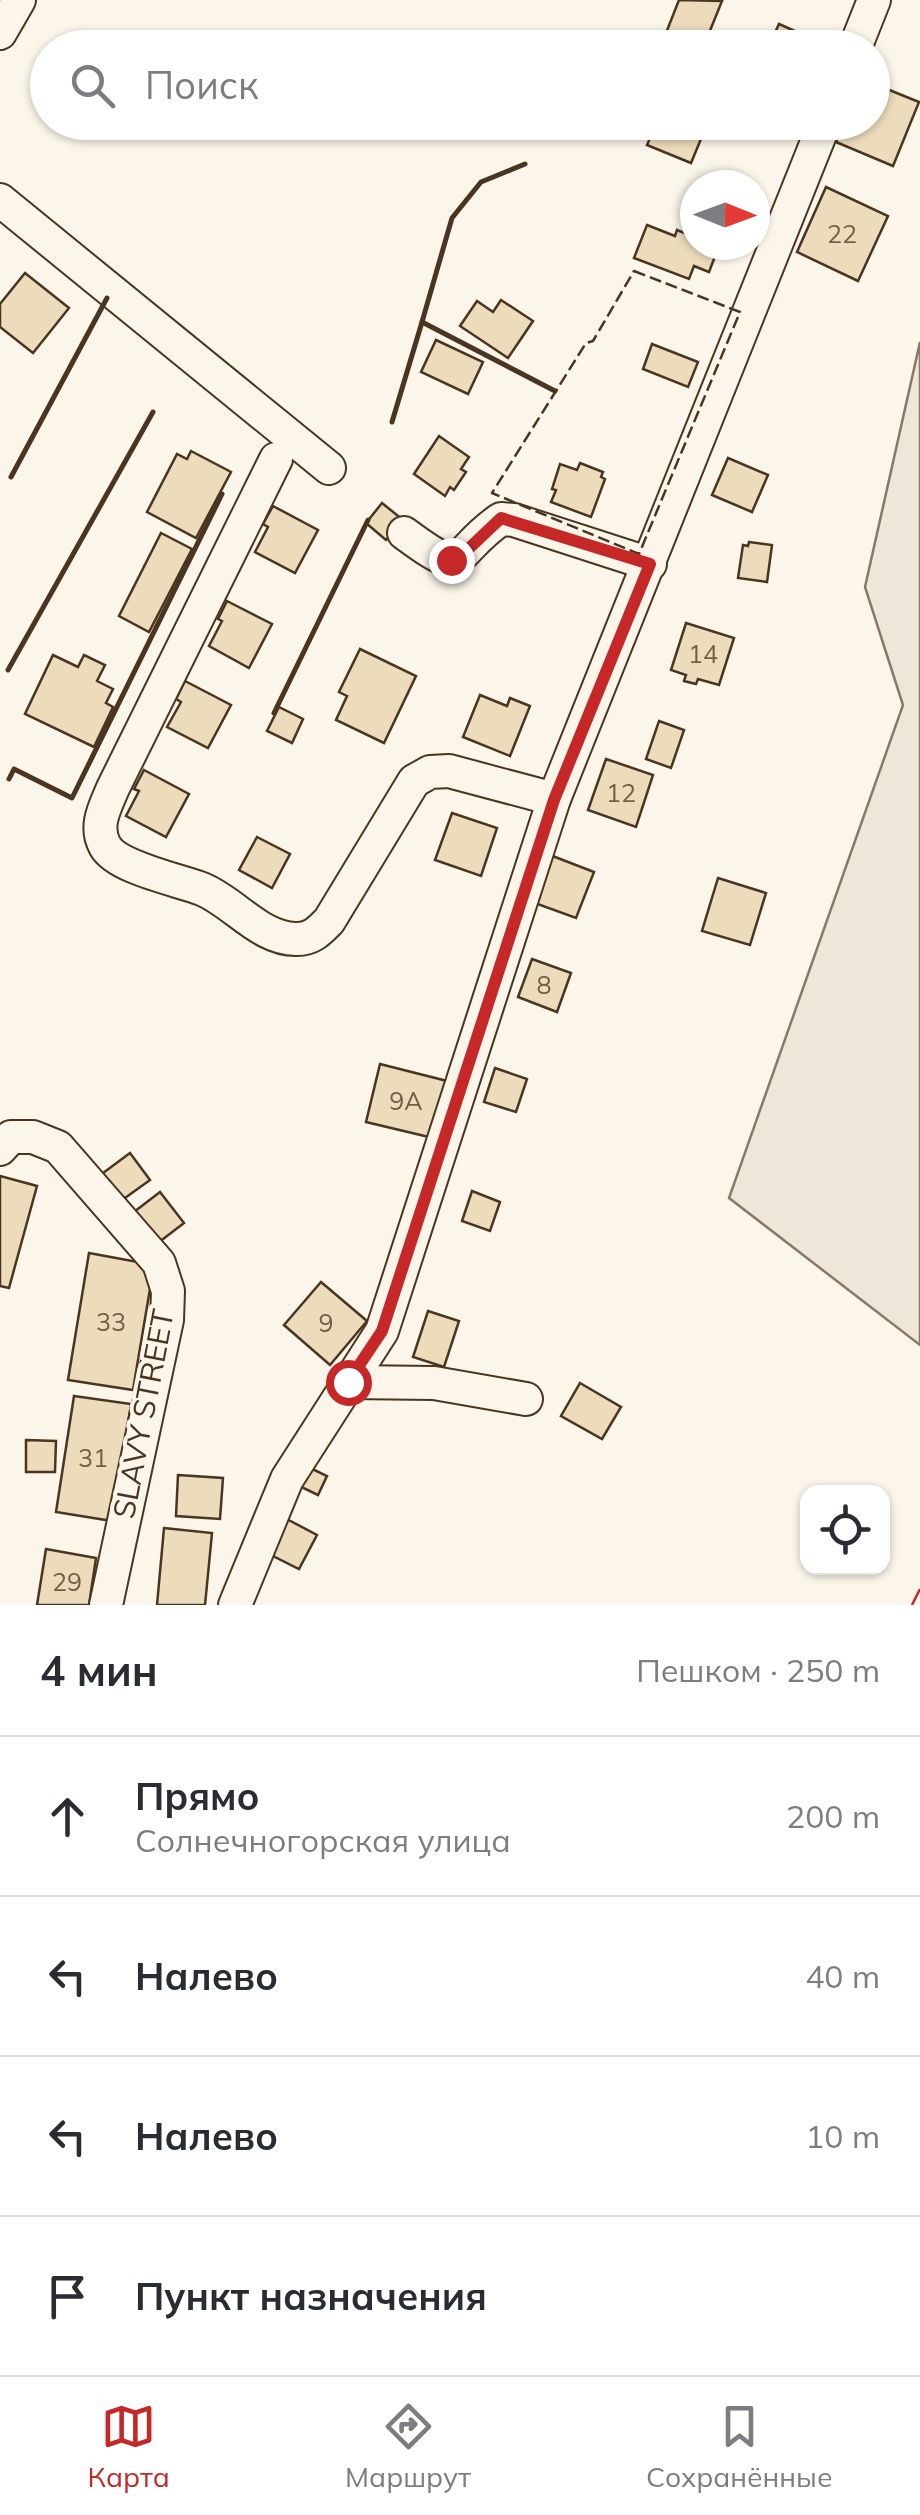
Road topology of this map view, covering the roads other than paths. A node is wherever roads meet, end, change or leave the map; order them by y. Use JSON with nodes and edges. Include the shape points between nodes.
{"nodes":[{"id":1,"x":19,"y":0,"type":"edge"},
{"id":2,"x":874,"y":0,"type":"edge"},
{"id":3,"x":862,"y":30,"type":"edge"},
{"id":4,"x":0,"y":33,"type":"edge"},
{"id":5,"x":817,"y":140,"type":"edge"},
{"id":6,"x":0,"y":200,"type":"edge"},
{"id":7,"x":276,"y":459,"type":"dead end"},
{"id":8,"x":329,"y":468,"type":"dead end"},
{"id":9,"x":404,"y":533,"type":"dead end"},
{"id":10,"x":650,"y":564,"type":"junction"},
{"id":11,"x":554,"y":800,"type":"junction"},
{"id":12,"x":0,"y":1149,"type":"edge"},
{"id":13,"x":348,"y":1382,"type":"junction"},
{"id":14,"x":526,"y":1399,"type":"dead end"},
{"id":15,"x":106,"y":1605,"type":"edge"},
{"id":16,"x":235,"y":1605,"type":"edge"}],
"edges":[{"from":1,"to":4,"type":"street"},
{"from":2,"to":3,"type":"street"},
{"from":5,"to":10,"type":"street"},
{"from":6,"to":8,"type":"street"},
{"from":7,"to":11,"type":"street","via":[[113,788],[101,816],[107,851],[207,891],[276,936],[297,940],[315,936],[329,921],[414,781],[430,772],[449,770]]},
{"from":9,"to":10,"type":"street","via":[[442,561],[451,560],[501,518]]},
{"from":10,"to":11,"type":"street"},
{"from":11,"to":13,"type":"street","via":[[382,1331]]},
{"from":12,"to":15,"type":"street","name":"SLAVY STREET","via":[[10,1137],[58,1147],[158,1262],[168,1291]]},
{"from":13,"to":14,"type":"street","via":[[434,1383]]},
{"from":13,"to":16,"type":"street","via":[[287,1480]]}]}
